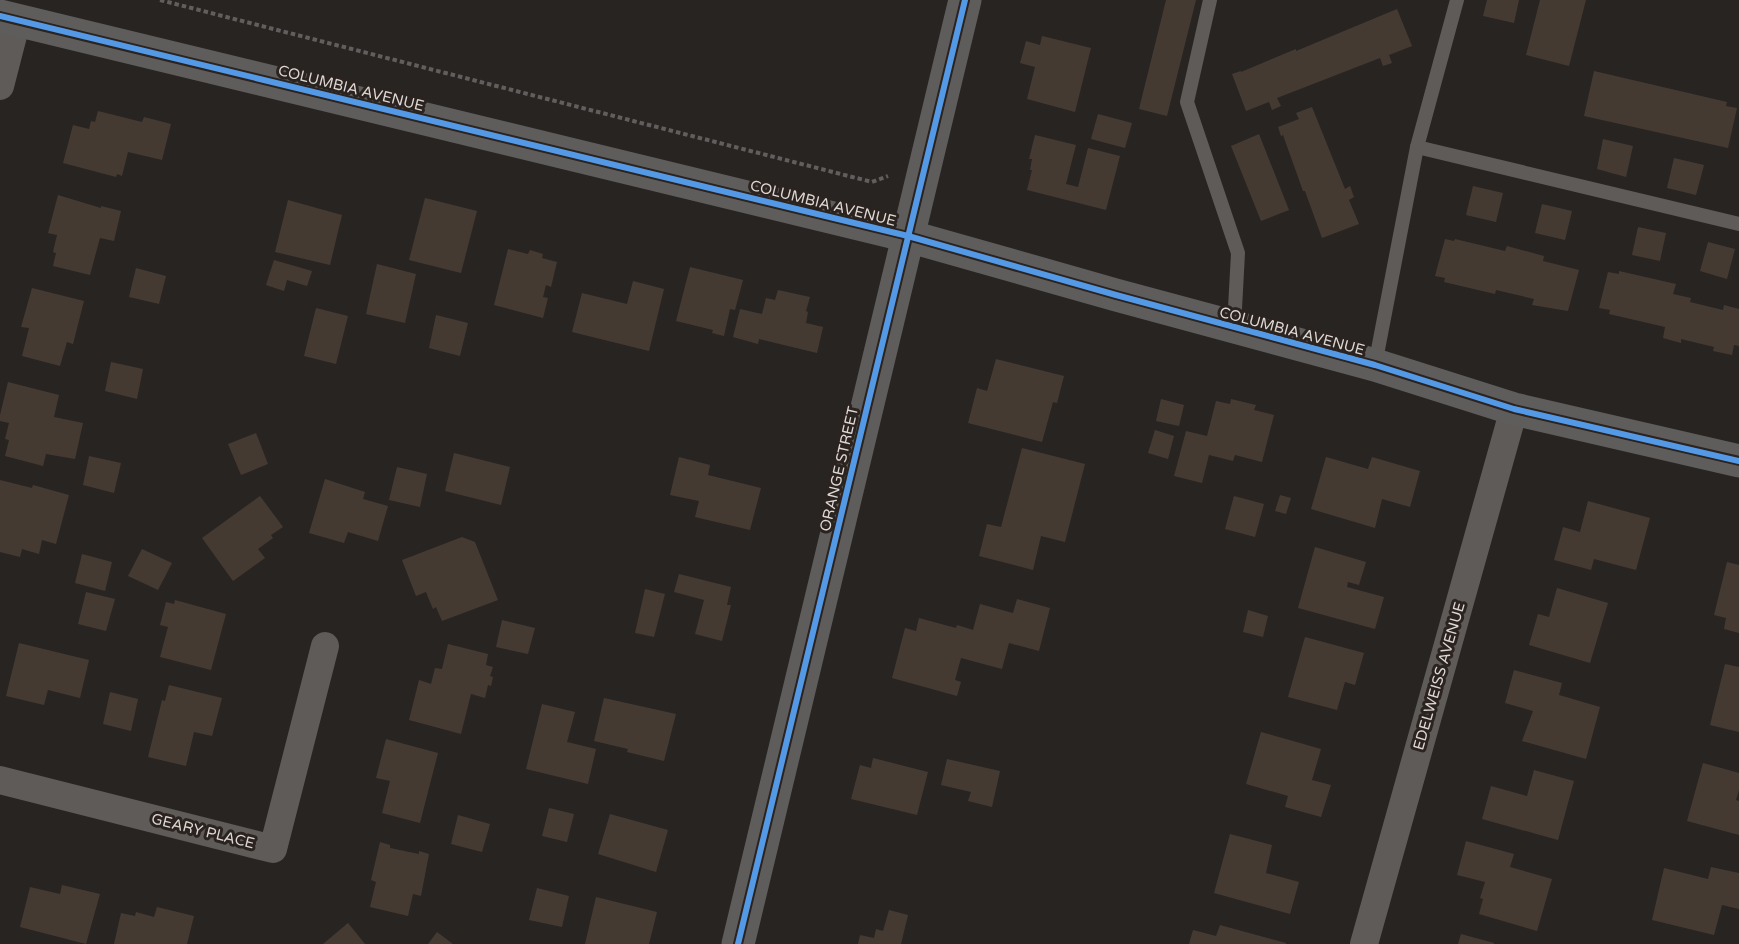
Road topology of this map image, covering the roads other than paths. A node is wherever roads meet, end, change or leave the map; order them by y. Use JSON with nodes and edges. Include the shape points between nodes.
{"nodes":[{"id":1,"x":965,"y":0,"type":"edge"},
{"id":2,"x":1210,"y":0,"type":"edge"},
{"id":3,"x":1457,"y":0,"type":"edge"},
{"id":4,"x":8,"y":18,"type":"edge"},
{"id":5,"x":0,"y":86,"type":"edge"},
{"id":6,"x":1418,"y":147,"type":"junction"},
{"id":7,"x":1739,"y":224,"type":"edge"},
{"id":8,"x":908,"y":236,"type":"junction"},
{"id":9,"x":1234,"y":327,"type":"junction"},
{"id":10,"x":1375,"y":365,"type":"junction"},
{"id":11,"x":1514,"y":409,"type":"junction"},
{"id":12,"x":1739,"y":461,"type":"edge"},
{"id":13,"x":325,"y":646,"type":"dead end"},
{"id":14,"x":0,"y":780,"type":"edge"},
{"id":15,"x":738,"y":944,"type":"edge"},
{"id":16,"x":1364,"y":944,"type":"edge"}],
"edges":[{"from":1,"to":8,"type":"main road","name":"ORANGE STREET"},
{"from":2,"to":9,"type":"lane","via":[[1187,102],[1238,253]]},
{"from":3,"to":6,"type":"lane"},
{"from":4,"to":5,"type":"street"},
{"from":4,"to":8,"type":"main road","name":"COLUMBIA AVENUE"},
{"from":6,"to":7,"type":"lane"},
{"from":6,"to":10,"type":"lane"},
{"from":8,"to":9,"type":"main road","name":"COLUMBIA AVENUE"},
{"from":8,"to":15,"type":"main road","name":"ORANGE STREET"},
{"from":9,"to":10,"type":"main road","name":"COLUMBIA AVENUE"},
{"from":10,"to":11,"type":"main road","name":"COLUMBIA AVENUE"},
{"from":11,"to":12,"type":"main road","name":"COLUMBIA AVENUE"},
{"from":11,"to":16,"type":"street","name":"EDELWEISS AVENUE"},
{"from":13,"to":14,"type":"street","name":"GEARY PLACE","via":[[273,849]]}]}
